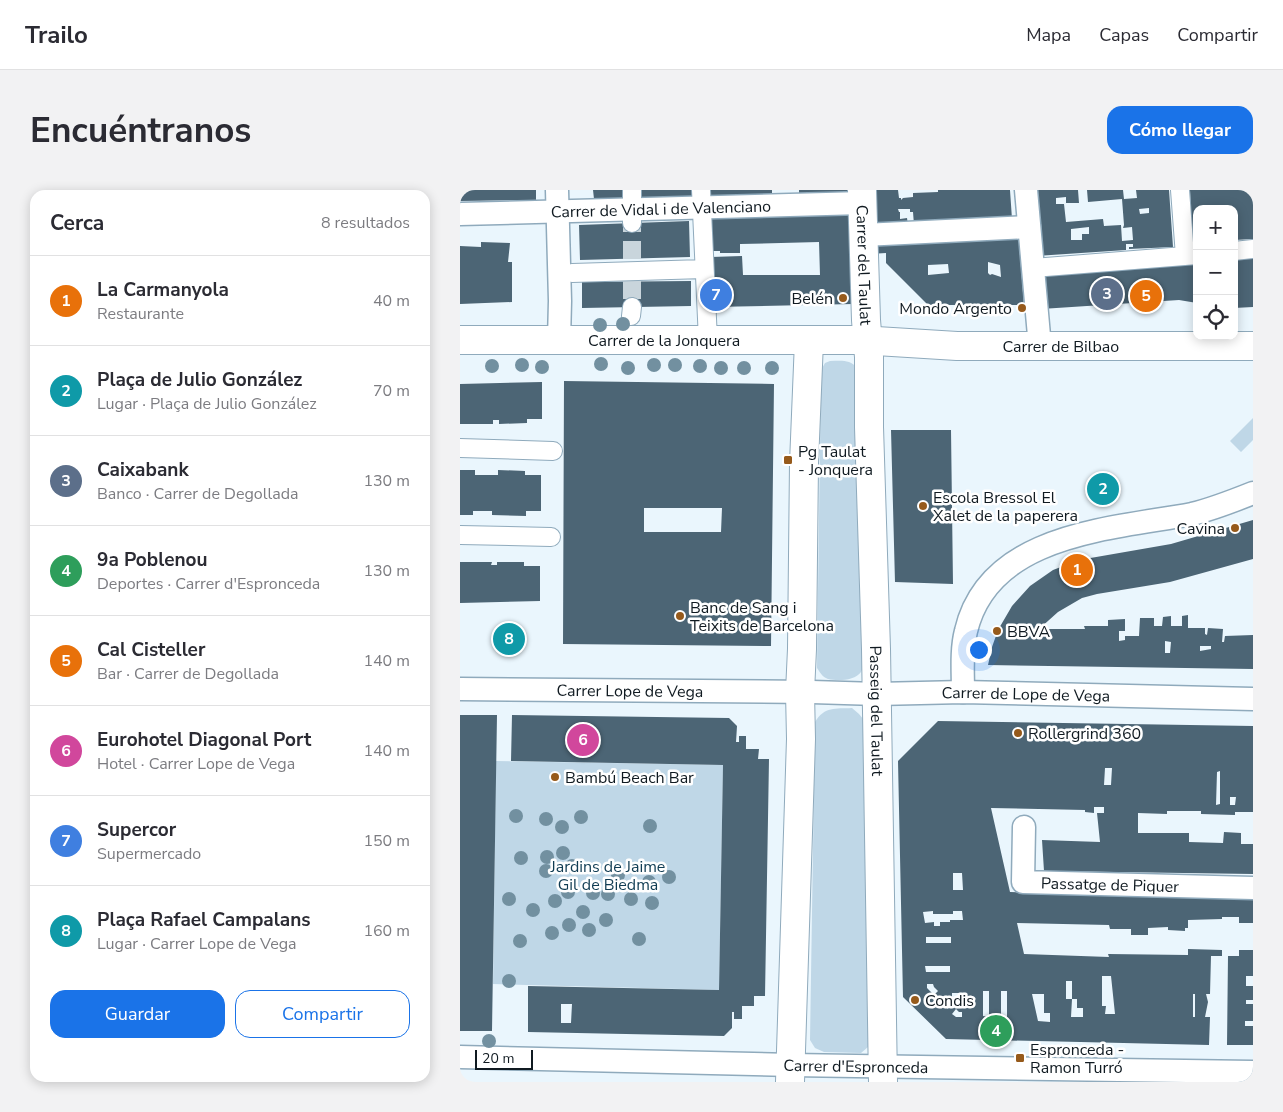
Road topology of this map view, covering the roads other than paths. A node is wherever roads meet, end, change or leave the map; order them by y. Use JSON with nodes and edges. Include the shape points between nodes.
{"nodes":[{"id":1,"x":1026,"y":190,"type":"edge"},
{"id":2,"x":1180,"y":190,"type":"edge"},
{"id":3,"x":863,"y":196,"type":"edge"},
{"id":4,"x":781,"y":197,"type":"edge"},
{"id":5,"x":701,"y":199,"type":"edge"},
{"id":6,"x":558,"y":201,"type":"edge"},
{"id":7,"x":632,"y":207,"type":"edge"},
{"id":8,"x":460,"y":214,"type":"edge"},
{"id":9,"x":1029,"y":227,"type":"junction"},
{"id":10,"x":863,"y":235,"type":"junction"},
{"id":11,"x":1253,"y":249,"type":"edge"},
{"id":12,"x":1238,"y":251,"type":"edge"},
{"id":13,"x":1191,"y":256,"type":"edge"},
{"id":14,"x":1033,"y":268,"type":"junction"},
{"id":15,"x":704,"y":269,"type":"junction"},
{"id":16,"x":572,"y":273,"type":"dead end"},
{"id":17,"x":460,"y":340,"type":"edge"},
{"id":18,"x":559,"y":340,"type":"junction"},
{"id":19,"x":708,"y":340,"type":"junction"},
{"id":20,"x":809,"y":341,"type":"junction"},
{"id":21,"x":869,"y":341,"type":"junction"},
{"id":22,"x":1040,"y":346,"type":"junction"},
{"id":23,"x":1253,"y":346,"type":"edge"},
{"id":24,"x":460,"y":448,"type":"edge"},
{"id":25,"x":553,"y":451,"type":"dead end"},
{"id":26,"x":1253,"y":492,"type":"edge"},
{"id":27,"x":460,"y":535,"type":"edge"},
{"id":28,"x":550,"y":537,"type":"dead end"},
{"id":29,"x":460,"y":689,"type":"edge"},
{"id":30,"x":800,"y":692,"type":"junction"},
{"id":31,"x":963,"y":692,"type":"junction"},
{"id":32,"x":877,"y":694,"type":"junction"},
{"id":33,"x":1253,"y":699,"type":"edge"},
{"id":34,"x":1024,"y":827,"type":"dead end"},
{"id":35,"x":1253,"y":888,"type":"edge"},
{"id":36,"x":460,"y":1057,"type":"edge"},
{"id":37,"x":1253,"y":1072,"type":"edge"},
{"id":38,"x":790,"y":1074,"type":"edge"},
{"id":39,"x":883,"y":1074,"type":"edge"}],
"edges":[{"from":1,"to":9,"type":"street"},
{"from":2,"to":13,"type":"street"},
{"from":3,"to":4,"type":"street","name":"Carrer de Vidal i de Valenciano"},
{"from":3,"to":10,"type":"street","name":"Carrer del Taulat"},
{"from":4,"to":5,"type":"street","name":"Carrer de Vidal i de Valenciano"},
{"from":5,"to":7,"type":"street","name":"Carrer de Vidal i de Valenciano"},
{"from":5,"to":15,"type":"street"},
{"from":6,"to":7,"type":"street","name":"Carrer de Vidal i de Valenciano"},
{"from":6,"to":8,"type":"street","name":"Carrer de Vidal i de Valenciano"},
{"from":6,"to":18,"type":"street"},
{"from":9,"to":10,"type":"street"},
{"from":9,"to":14,"type":"street"},
{"from":10,"to":21,"type":"street","name":"Carrer del Taulat"},
{"from":11,"to":12,"type":"street"},
{"from":13,"to":14,"type":"street"},
{"from":14,"to":22,"type":"street"},
{"from":15,"to":16,"type":"street"},
{"from":15,"to":19,"type":"street"},
{"from":17,"to":18,"type":"street","name":"Carrer de la Jonquera"},
{"from":18,"to":19,"type":"street","name":"Carrer de la Jonquera"},
{"from":19,"to":20,"type":"street","name":"Carrer de la Jonquera"},
{"from":20,"to":21,"type":"street","name":"Carrer de la Jonquera"},
{"from":20,"to":30,"type":"street"},
{"from":21,"to":22,"type":"street","name":"Carrer de Bilbao"},
{"from":21,"to":32,"type":"street","name":"Passeig del Taulat"},
{"from":22,"to":23,"type":"street","name":"Carrer de Bilbao"},
{"from":24,"to":25,"type":"street"},
{"from":26,"to":31,"type":"street","via":[[1193,513],[1124,524],[1072,537],[1021,557],[980,597],[966,630]]},
{"from":27,"to":28,"type":"street"},
{"from":29,"to":30,"type":"street","name":"Carrer Lope de Vega"},
{"from":30,"to":32,"type":"street","name":"Carrer de Lope de Vega"},
{"from":30,"to":38,"type":"street"},
{"from":31,"to":32,"type":"street","name":"Carrer de Lope de Vega"},
{"from":31,"to":33,"type":"street","name":"Carrer de Lope de Vega"},
{"from":32,"to":39,"type":"street","name":"Passeig del Taulat"},
{"from":34,"to":35,"type":"street","name":"Passatge de Piquer","via":[[1023,882]]},
{"from":36,"to":38,"type":"street","name":"Carrer d'Espronceda"},
{"from":37,"to":39,"type":"street","name":"Carrer d'Espronceda"},
{"from":38,"to":39,"type":"street","name":"Carrer d'Espronceda"}]}
